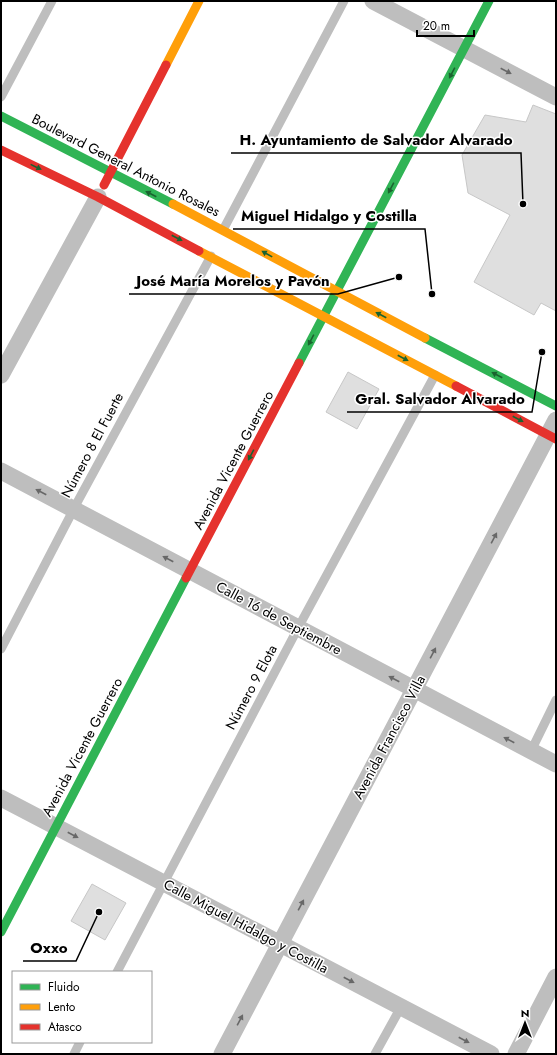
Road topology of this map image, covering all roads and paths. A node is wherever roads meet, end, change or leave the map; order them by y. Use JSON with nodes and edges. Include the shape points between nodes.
{"nodes":[{"id":1,"x":52,"y":1,"type":"edge"},
{"id":2,"x":199,"y":1,"type":"edge"},
{"id":3,"x":344,"y":1,"type":"edge"},
{"id":4,"x":372,"y":1,"type":"edge"},
{"id":5,"x":489,"y":1,"type":"edge"},
{"id":6,"x":464,"y":49,"type":"junction"},
{"id":7,"x":1,"y":97,"type":"edge"},
{"id":8,"x":556,"y":97,"type":"edge"},
{"id":9,"x":1,"y":116,"type":"edge"},
{"id":10,"x":1,"y":150,"type":"edge"},
{"id":11,"x":110,"y":173,"type":"junction"},
{"id":12,"x":98,"y":197,"type":"junction"},
{"id":13,"x":223,"y":230,"type":"junction"},
{"id":14,"x":211,"y":256,"type":"junction"},
{"id":15,"x":336,"y":292,"type":"junction"},
{"id":16,"x":324,"y":316,"type":"junction"},
{"id":17,"x":435,"y":374,"type":"junction"},
{"id":18,"x":1,"y":375,"type":"edge"},
{"id":19,"x":556,"y":406,"type":"edge"},
{"id":20,"x":556,"y":420,"type":"edge"},
{"id":21,"x":552,"y":437,"type":"edge"},
{"id":22,"x":1,"y":471,"type":"edge"},
{"id":23,"x":73,"y":509,"type":"junction"},
{"id":24,"x":190,"y":571,"type":"junction"},
{"id":25,"x":298,"y":628,"type":"junction"},
{"id":26,"x":1,"y":649,"type":"edge"},
{"id":27,"x":414,"y":690,"type":"junction"},
{"id":28,"x":556,"y":700,"type":"edge"},
{"id":29,"x":531,"y":751,"type":"junction"},
{"id":30,"x":556,"y":764,"type":"edge"},
{"id":31,"x":1,"y":798,"type":"edge"},
{"id":32,"x":56,"y":827,"type":"junction"},
{"id":33,"x":164,"y":883,"type":"junction"},
{"id":34,"x":1,"y":932,"type":"edge"},
{"id":35,"x":280,"y":944,"type":"junction"},
{"id":36,"x":118,"y":971,"type":"edge"},
{"id":37,"x":556,"y":977,"type":"edge"},
{"id":38,"x":401,"y":1007,"type":"junction"},
{"id":39,"x":80,"y":1043,"type":"edge"},
{"id":40,"x":74,"y":1054,"type":"edge"},
{"id":41,"x":222,"y":1054,"type":"edge"},
{"id":42,"x":375,"y":1054,"type":"edge"},
{"id":43,"x":491,"y":1054,"type":"edge"},
{"id":44,"x":516,"y":1054,"type":"edge"}],
"edges":[{"from":1,"to":7,"type":"lane"},
{"from":2,"to":11,"type":"street"},
{"from":3,"to":13,"type":"lane"},
{"from":4,"to":6,"type":"street"},
{"from":5,"to":6,"type":"street","name":"Avenida Vicente Guerrero"},
{"from":6,"to":8,"type":"street","one_way":true},
{"from":6,"to":15,"type":"street","name":"Avenida Vicente Guerrero","one_way":true},
{"from":9,"to":11,"type":"street","name":"Boulevard General Antonio Rosales"},
{"from":10,"to":12,"type":"street","one_way":true},
{"from":11,"to":12,"type":"street"},
{"from":13,"to":11,"type":"street","name":"Boulevard General Antonio Rosales","one_way":true},
{"from":12,"to":14,"type":"street","one_way":true},
{"from":12,"to":18,"type":"street"},
{"from":15,"to":13,"type":"street","name":"Boulevard General Antonio Rosales","one_way":true},
{"from":14,"to":16,"type":"street"},
{"from":14,"to":23,"type":"lane","name":"Número 8 El Fuerte"},
{"from":15,"to":16,"type":"street","name":"Avenida Vicente Guerrero"},
{"from":19,"to":15,"type":"street","name":"Boulevard General Antonio Rosales","one_way":true},
{"from":16,"to":17,"type":"street","one_way":true},
{"from":16,"to":24,"type":"street","name":"Avenida Vicente Guerrero","one_way":true},
{"from":17,"to":21,"type":"street","one_way":true},
{"from":17,"to":25,"type":"lane","name":"Número 9 Elota"},
{"from":20,"to":21,"type":"street","name":"Avenida Francisco Villa"},
{"from":27,"to":21,"type":"street","name":"Avenida Francisco Villa","one_way":true},
{"from":23,"to":22,"type":"street","name":"Calle 16 de Septiembre","one_way":true},
{"from":24,"to":23,"type":"street","name":"Calle 16 de Septiembre","one_way":true},
{"from":23,"to":26,"type":"lane","name":"Número 8 El Fuerte"},
{"from":24,"to":25,"type":"street","name":"Calle 16 de Septiembre"},
{"from":24,"to":32,"type":"street","name":"Avenida Vicente Guerrero"},
{"from":27,"to":25,"type":"street","name":"Calle 16 de Septiembre","one_way":true},
{"from":25,"to":33,"type":"lane","name":"Número 9 Elota"},
{"from":29,"to":27,"type":"street","name":"Calle 16 de Septiembre","one_way":true},
{"from":35,"to":27,"type":"street","name":"Avenida Francisco Villa","one_way":true},
{"from":28,"to":29,"type":"lane"},
{"from":29,"to":30,"type":"street","name":"Calle 16 de Septiembre"},
{"from":31,"to":32,"type":"street","name":"Calle Miguel Hidalgo y Costilla"},
{"from":32,"to":33,"type":"street","name":"Calle Miguel Hidalgo y Costilla","one_way":true},
{"from":32,"to":34,"type":"street","name":"Avenida Vicente Guerrero"},
{"from":33,"to":35,"type":"street","name":"Calle Miguel Hidalgo y Costilla"},
{"from":33,"to":36,"type":"lane","name":"Número 9 Elota"},
{"from":35,"to":38,"type":"street","name":"Calle Miguel Hidalgo y Costilla","one_way":true},
{"from":41,"to":35,"type":"street","name":"Avenida Francisco Villa","one_way":true},
{"from":37,"to":44,"type":"street"},
{"from":38,"to":42,"type":"lane"},
{"from":38,"to":43,"type":"street","name":"Calle Miguel Hidalgo y Costilla","one_way":true},
{"from":39,"to":40,"type":"lane"}]}
